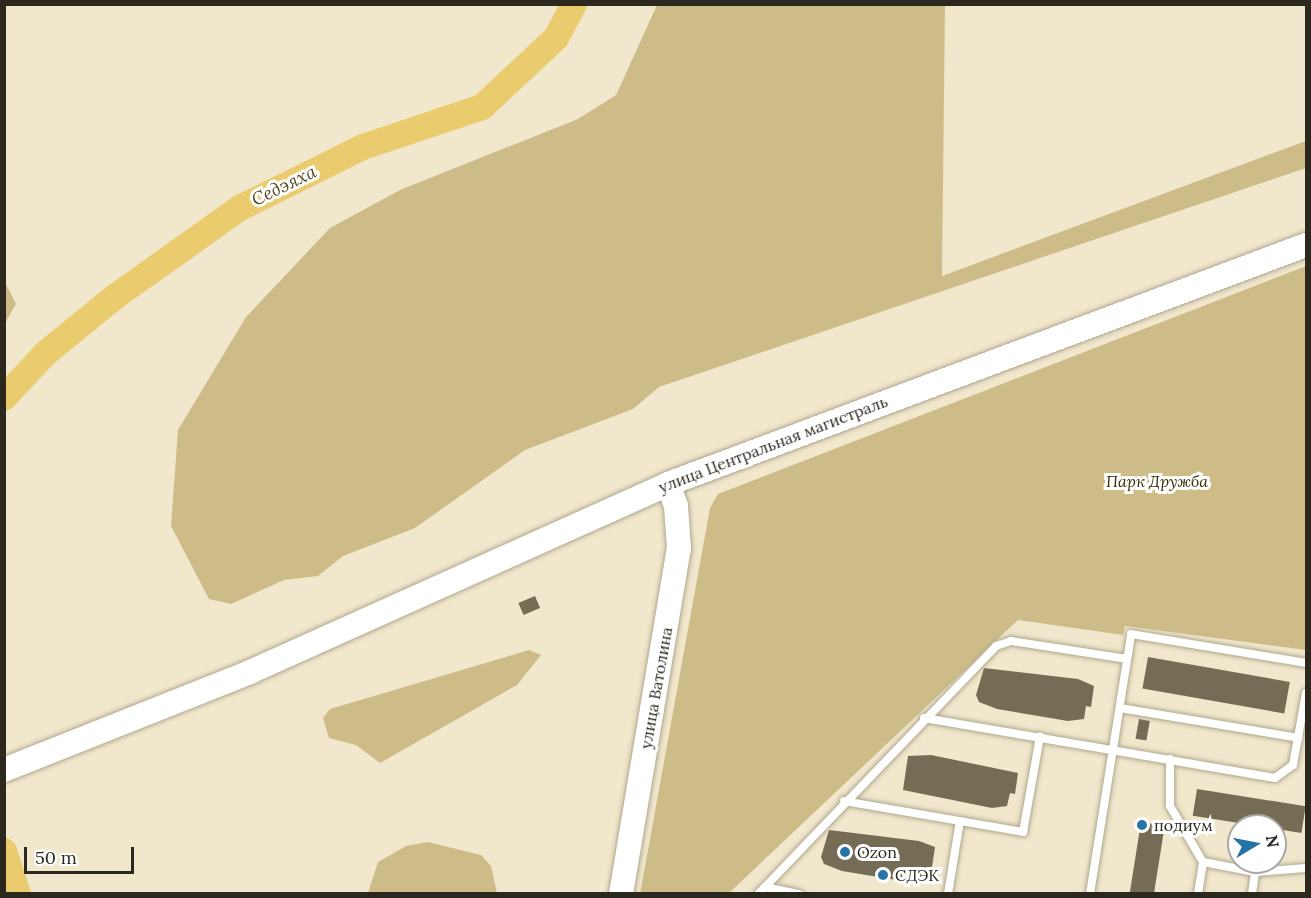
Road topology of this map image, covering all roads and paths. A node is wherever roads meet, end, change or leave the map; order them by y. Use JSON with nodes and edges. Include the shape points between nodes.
{"nodes":[{"id":1,"x":1306,"y":245,"type":"edge"},
{"id":2,"x":668,"y":484,"type":"junction"},
{"id":3,"x":1127,"y":659,"type":"junction"},
{"id":4,"x":1306,"y":663,"type":"edge"},
{"id":5,"x":1306,"y":693,"type":"edge"},
{"id":6,"x":1120,"y":708,"type":"junction"},
{"id":7,"x":924,"y":718,"type":"junction"},
{"id":8,"x":1040,"y":737,"type":"junction"},
{"id":9,"x":1299,"y":738,"type":"junction"},
{"id":10,"x":1113,"y":750,"type":"junction"},
{"id":11,"x":1296,"y":754,"type":"junction"},
{"id":12,"x":1306,"y":755,"type":"edge"},
{"id":13,"x":1170,"y":759,"type":"junction"},
{"id":14,"x":4,"y":770,"type":"edge"},
{"id":15,"x":844,"y":801,"type":"junction"},
{"id":16,"x":960,"y":821,"type":"junction"},
{"id":17,"x":1203,"y":862,"type":"junction"},
{"id":18,"x":1227,"y":867,"type":"edge"},
{"id":19,"x":1306,"y":868,"type":"edge"},
{"id":20,"x":1287,"y":869,"type":"edge"},
{"id":21,"x":1255,"y":874,"type":"edge"},
{"id":22,"x":761,"y":890,"type":"edge"},
{"id":23,"x":621,"y":894,"type":"edge"},
{"id":24,"x":799,"y":894,"type":"edge"},
{"id":25,"x":948,"y":894,"type":"edge"},
{"id":26,"x":1090,"y":894,"type":"edge"},
{"id":27,"x":1198,"y":894,"type":"edge"},
{"id":28,"x":1252,"y":894,"type":"edge"}],
"edges":[{"from":1,"to":2,"type":"main road","name":"улица Центральная магистраль"},
{"from":2,"to":14,"type":"main road","name":"улица Центральная магистраль","via":[[250,672]]},
{"from":2,"to":23,"type":"main road","name":"улица Ватолина","via":[[676,506],[679,549]]},
{"from":3,"to":4,"type":"lane","via":[[1131,634]]},
{"from":3,"to":6,"type":"lane"},
{"from":3,"to":7,"type":"lane","via":[[1004,642]]},
{"from":5,"to":9,"type":"lane"},
{"from":6,"to":9,"type":"lane"},
{"from":6,"to":10,"type":"lane"},
{"from":7,"to":8,"type":"lane"},
{"from":7,"to":15,"type":"lane"},
{"from":8,"to":10,"type":"lane"},
{"from":8,"to":16,"type":"lane","via":[[1023,832]]},
{"from":9,"to":11,"type":"lane"},
{"from":10,"to":13,"type":"lane"},
{"from":10,"to":26,"type":"lane"},
{"from":11,"to":12,"type":"lane"},
{"from":11,"to":13,"type":"lane","via":[[1290,771],[1275,778]]},
{"from":13,"to":17,"type":"lane","via":[[1170,806]]},
{"from":15,"to":16,"type":"lane"},
{"from":15,"to":22,"type":"lane"},
{"from":16,"to":25,"type":"lane"},
{"from":17,"to":18,"type":"lane"},
{"from":17,"to":27,"type":"lane"},
{"from":19,"to":20,"type":"lane"},
{"from":21,"to":28,"type":"lane"},
{"from":22,"to":24,"type":"lane"}]}
